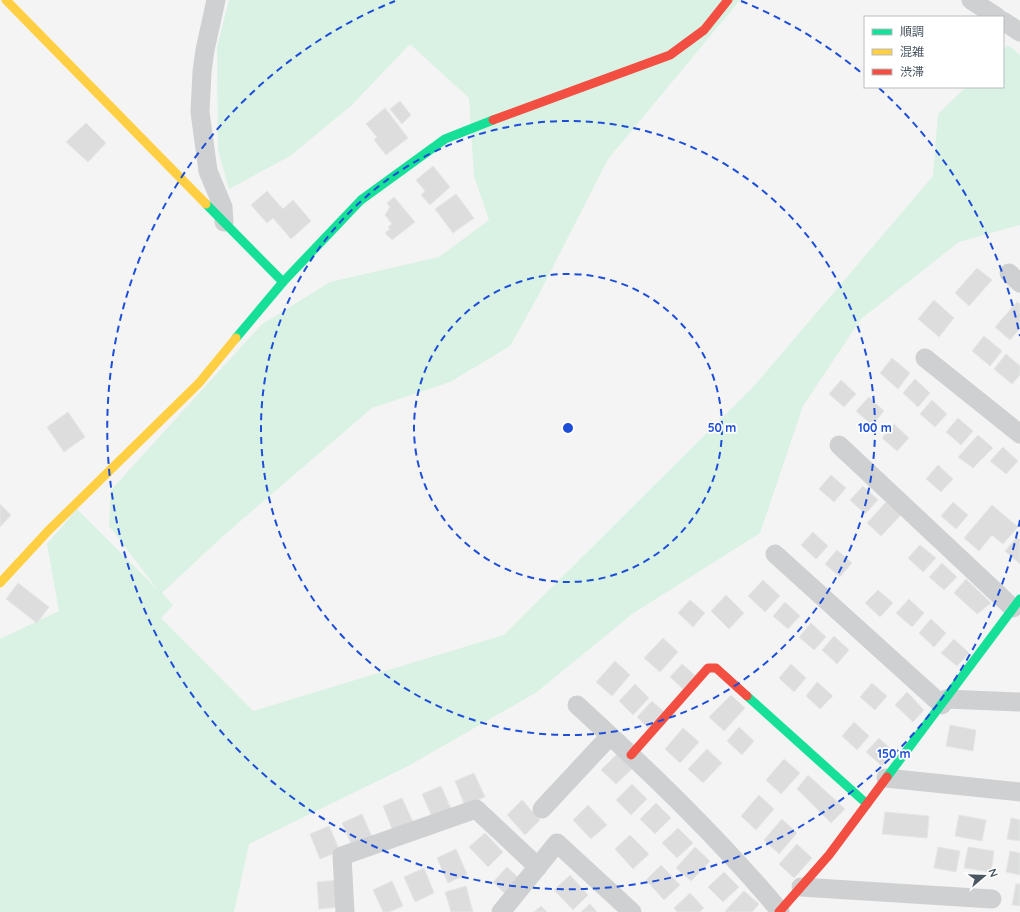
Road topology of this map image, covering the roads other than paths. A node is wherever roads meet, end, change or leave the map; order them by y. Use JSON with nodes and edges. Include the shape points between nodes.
{"nodes":[{"id":1,"x":6,"y":0,"type":"edge"},
{"id":2,"x":216,"y":0,"type":"edge"},
{"id":3,"x":728,"y":0,"type":"edge"},
{"id":4,"x":971,"y":0,"type":"edge"},
{"id":5,"x":995,"y":16,"type":"edge"},
{"id":6,"x":1004,"y":22,"type":"edge"},
{"id":7,"x":1020,"y":32,"type":"edge"},
{"id":8,"x":224,"y":222,"type":"junction"},
{"id":9,"x":283,"y":282,"type":"junction"},
{"id":10,"x":925,"y":358,"type":"dead end"},
{"id":11,"x":1020,"y":434,"type":"edge"},
{"id":12,"x":838,"y":445,"type":"dead end"},
{"id":13,"x":775,"y":554,"type":"dead end"},
{"id":14,"x":0,"y":583,"type":"edge"},
{"id":15,"x":1017,"y":604,"type":"edge"},
{"id":16,"x":944,"y":702,"type":"junction"},
{"id":17,"x":1020,"y":702,"type":"edge"},
{"id":18,"x":577,"y":705,"type":"dead end"},
{"id":19,"x":610,"y":736,"type":"junction"},
{"id":20,"x":631,"y":755,"type":"junction"},
{"id":21,"x":886,"y":778,"type":"junction"},
{"id":22,"x":1020,"y":792,"type":"edge"},
{"id":23,"x":867,"y":804,"type":"junction"},
{"id":24,"x":542,"y":809,"type":"dead end"},
{"id":25,"x":538,"y":867,"type":"junction"},
{"id":26,"x":801,"y":887,"type":"junction"},
{"id":27,"x":992,"y":899,"type":"dead end"},
{"id":28,"x":780,"y":911,"type":"edge"},
{"id":29,"x":345,"y":912,"type":"edge"},
{"id":30,"x":501,"y":912,"type":"edge"},
{"id":31,"x":632,"y":912,"type":"edge"}],
"edges":[{"from":1,"to":8,"type":"street"},
{"from":2,"to":8,"type":"street","via":[[204,57],[200,112],[208,171],[224,207]]},
{"from":3,"to":9,"type":"street","via":[[704,30],[670,55],[445,139],[361,200]]},
{"from":4,"to":5,"type":"street"},
{"from":6,"to":7,"type":"street"},
{"from":8,"to":9,"type":"street"},
{"from":9,"to":14,"type":"street","via":[[199,383],[48,531]]},
{"from":10,"to":11,"type":"street"},
{"from":12,"to":15,"type":"street"},
{"from":13,"to":16,"type":"street"},
{"from":15,"to":16,"type":"street"},
{"from":16,"to":17,"type":"street"},
{"from":16,"to":21,"type":"street"},
{"from":18,"to":19,"type":"street"},
{"from":19,"to":20,"type":"street"},
{"from":19,"to":24,"type":"street"},
{"from":20,"to":23,"type":"street","via":[[708,668],[716,668]]},
{"from":20,"to":28,"type":"street","via":[[753,878]]},
{"from":21,"to":22,"type":"street"},
{"from":21,"to":23,"type":"street"},
{"from":23,"to":26,"type":"street"},
{"from":25,"to":29,"type":"street","via":[[476,809],[342,856]]},
{"from":25,"to":30,"type":"street"},
{"from":25,"to":31,"type":"street","via":[[557,843]]},
{"from":26,"to":27,"type":"street"},
{"from":26,"to":28,"type":"street"}]}
